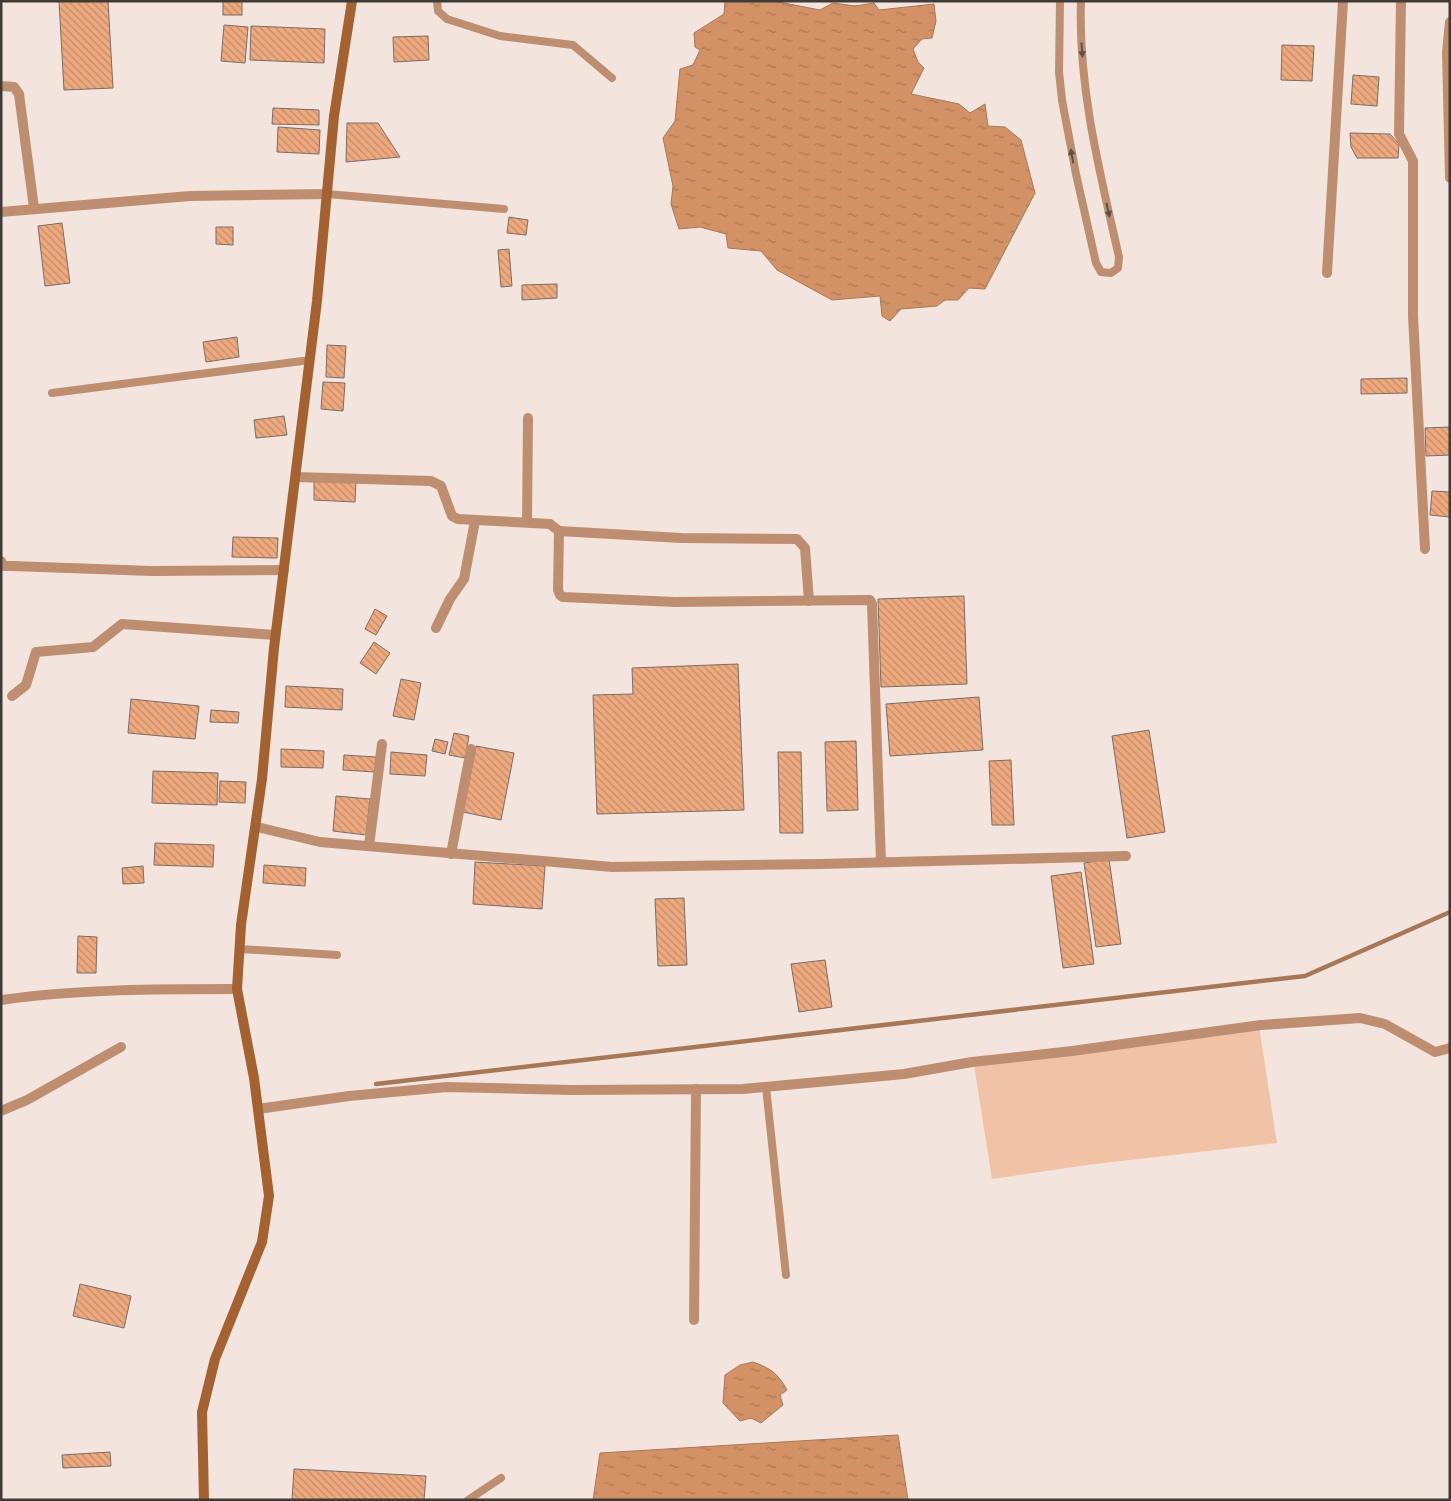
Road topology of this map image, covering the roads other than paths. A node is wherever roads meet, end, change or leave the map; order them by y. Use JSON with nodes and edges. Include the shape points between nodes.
{"nodes":[{"id":1,"x":352,"y":1,"type":"edge"},
{"id":2,"x":437,"y":1,"type":"edge"},
{"id":3,"x":1060,"y":1,"type":"edge"},
{"id":4,"x":1081,"y":1,"type":"edge"},
{"id":5,"x":1343,"y":1,"type":"edge"},
{"id":6,"x":1401,"y":1,"type":"edge"},
{"id":7,"x":1450,"y":22,"type":"edge"},
{"id":8,"x":612,"y":78,"type":"dead end"},
{"id":9,"x":1,"y":86,"type":"edge"},
{"id":10,"x":1450,"y":178,"type":"edge"},
{"id":11,"x":327,"y":194,"type":"junction"},
{"id":12,"x":34,"y":208,"type":"junction"},
{"id":13,"x":504,"y":209,"type":"dead end"},
{"id":14,"x":1,"y":212,"type":"edge"},
{"id":15,"x":1327,"y":273,"type":"dead end"},
{"id":16,"x":310,"y":360,"type":"junction"},
{"id":17,"x":52,"y":393,"type":"dead end"},
{"id":18,"x":528,"y":418,"type":"dead end"},
{"id":19,"x":296,"y":476,"type":"junction"},
{"id":20,"x":474,"y":521,"type":"junction"},
{"id":21,"x":527,"y":522,"type":"junction"},
{"id":22,"x":559,"y":530,"type":"junction"},
{"id":23,"x":1425,"y":549,"type":"dead end"},
{"id":24,"x":1,"y":561,"type":"edge"},
{"id":25,"x":284,"y":570,"type":"junction"},
{"id":26,"x":809,"y":601,"type":"junction"},
{"id":27,"x":436,"y":628,"type":"dead end"},
{"id":28,"x":275,"y":635,"type":"junction"},
{"id":29,"x":12,"y":696,"type":"dead end"},
{"id":30,"x":382,"y":744,"type":"dead end"},
{"id":31,"x":471,"y":749,"type":"dead end"},
{"id":32,"x":257,"y":827,"type":"junction"},
{"id":33,"x":370,"y":846,"type":"junction"},
{"id":34,"x":451,"y":854,"type":"junction"},
{"id":35,"x":1126,"y":856,"type":"dead end"},
{"id":36,"x":881,"y":862,"type":"junction"},
{"id":37,"x":240,"y":949,"type":"junction"},
{"id":38,"x":337,"y":955,"type":"dead end"},
{"id":39,"x":237,"y":989,"type":"junction"},
{"id":40,"x":1,"y":1000,"type":"edge"},
{"id":41,"x":121,"y":1047,"type":"dead end"},
{"id":42,"x":1450,"y":1048,"type":"edge"},
{"id":43,"x":766,"y":1087,"type":"junction"},
{"id":44,"x":696,"y":1089,"type":"junction"},
{"id":45,"x":258,"y":1109,"type":"junction"},
{"id":46,"x":1,"y":1111,"type":"edge"},
{"id":47,"x":786,"y":1275,"type":"dead end"},
{"id":48,"x":694,"y":1320,"type":"dead end"},
{"id":49,"x":501,"y":1478,"type":"dead end"},
{"id":50,"x":204,"y":1500,"type":"edge"},
{"id":51,"x":468,"y":1500,"type":"edge"}],
"edges":[{"from":1,"to":11,"type":"main road","via":[[334,116]]},
{"from":2,"to":8,"type":"lane","via":[[438,11],[447,19],[500,36],[573,45]]},
{"from":4,"to":3,"type":"lane","one_way":true,"via":[[1084,83],[1119,258],[1118,268],[1111,273],[1101,272],[1096,263],[1074,165],[1059,72]]},
{"from":5,"to":15,"type":"street"},
{"from":6,"to":23,"type":"street","via":[[1399,134],[1413,161],[1414,316]]},
{"from":7,"to":10,"type":"street","via":[[1447,52]]},
{"from":9,"to":12,"type":"street","via":[[14,86],[18,94]]},
{"from":11,"to":12,"type":"street","via":[[190,196]]},
{"from":11,"to":13,"type":"lane"},
{"from":11,"to":16,"type":"main road"},
{"from":12,"to":14,"type":"street"},
{"from":16,"to":17,"type":"lane"},
{"from":16,"to":19,"type":"main road"},
{"from":18,"to":21,"type":"street"},
{"from":19,"to":20,"type":"street","via":[[431,481],[441,486],[452,516]]},
{"from":19,"to":25,"type":"main road"},
{"from":20,"to":21,"type":"street"},
{"from":20,"to":27,"type":"street","via":[[464,579]]},
{"from":21,"to":22,"type":"street","via":[[550,524]]},
{"from":22,"to":26,"type":"street","via":[[681,538],[797,539],[805,548]]},
{"from":22,"to":26,"type":"street","via":[[558,590],[563,597],[675,602]]},
{"from":24,"to":25,"type":"street","via":[[4,566]]},
{"from":25,"to":28,"type":"main road"},
{"from":26,"to":36,"type":"street","via":[[866,598],[872,604]]},
{"from":28,"to":29,"type":"street","via":[[122,624],[93,647],[36,652],[26,685]]},
{"from":28,"to":32,"type":"main road"},
{"from":30,"to":33,"type":"street"},
{"from":31,"to":34,"type":"street"},
{"from":32,"to":33,"type":"street","via":[[320,842]]},
{"from":32,"to":37,"type":"main road"},
{"from":33,"to":34,"type":"street"},
{"from":34,"to":36,"type":"street","via":[[612,866]]},
{"from":35,"to":36,"type":"street"},
{"from":37,"to":38,"type":"lane"},
{"from":37,"to":39,"type":"main road"},
{"from":39,"to":40,"type":"street","via":[[132,990]]},
{"from":39,"to":45,"type":"main road"},
{"from":41,"to":46,"type":"street","via":[[27,1100]]},
{"from":42,"to":43,"type":"street","via":[[1435,1052],[1385,1024],[1360,1018],[1287,1022],[972,1062],[904,1074]]},
{"from":43,"to":44,"type":"street"},
{"from":43,"to":47,"type":"lane"},
{"from":44,"to":45,"type":"street","via":[[447,1087]]},
{"from":44,"to":48,"type":"street"},
{"from":45,"to":50,"type":"main road","via":[[269,1196],[262,1242],[215,1359],[202,1412]]},
{"from":49,"to":51,"type":"lane"}]}
